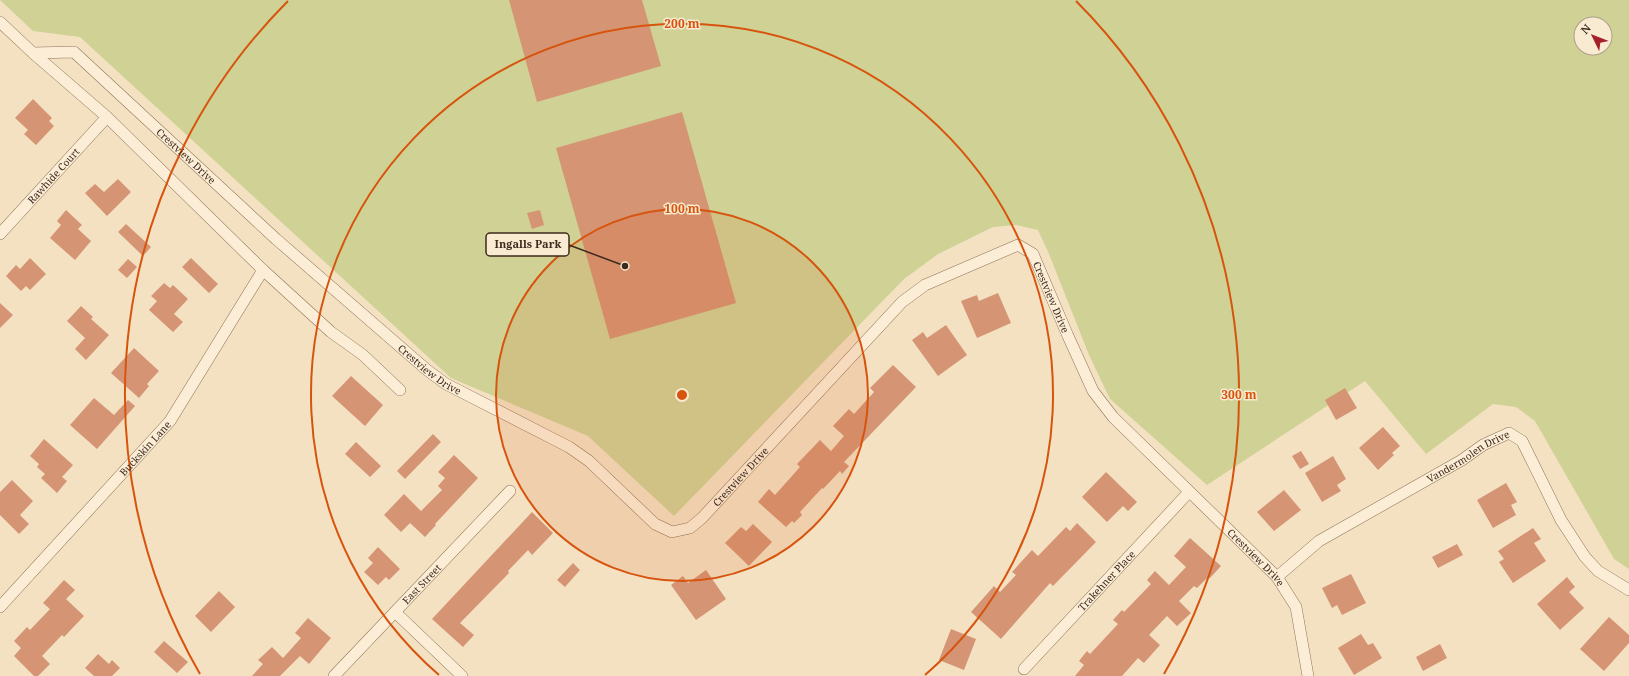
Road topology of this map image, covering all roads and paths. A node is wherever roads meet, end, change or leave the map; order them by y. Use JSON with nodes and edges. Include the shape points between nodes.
{"nodes":[{"id":1,"x":0,"y":22,"type":"edge"},
{"id":2,"x":33,"y":53,"type":"junction"},
{"id":3,"x":107,"y":117,"type":"junction"},
{"id":4,"x":0,"y":234,"type":"edge"},
{"id":5,"x":263,"y":270,"type":"junction"},
{"id":6,"x":400,"y":390,"type":"dead end"},
{"id":7,"x":510,"y":491,"type":"dead end"},
{"id":8,"x":1189,"y":492,"type":"junction"},
{"id":9,"x":1277,"y":577,"type":"junction"},
{"id":10,"x":1629,"y":590,"type":"edge"},
{"id":11,"x":0,"y":607,"type":"edge"},
{"id":12,"x":395,"y":612,"type":"junction"},
{"id":13,"x":1024,"y":669,"type":"dead end"},
{"id":14,"x":334,"y":676,"type":"edge"},
{"id":15,"x":462,"y":676,"type":"edge"},
{"id":16,"x":1308,"y":676,"type":"edge"}],
"edges":[{"from":1,"to":2,"type":"street"},
{"from":2,"to":3,"type":"street"},
{"from":2,"to":8,"type":"street","name":"Crestview Drive","via":[[74,52],[276,239],[427,370],[446,384],[569,447],[589,461],[655,524],[672,532],[690,528],[702,518],[902,302],[925,285],[1018,245],[1033,254],[1093,391],[1113,417]]},
{"from":3,"to":4,"type":"street","name":"Rawhide Court"},
{"from":3,"to":5,"type":"street"},
{"from":5,"to":6,"type":"street","via":[[331,332],[364,355]]},
{"from":5,"to":11,"type":"street","name":"Buckskin Lane","via":[[170,422]]},
{"from":7,"to":12,"type":"street","name":"East Street"},
{"from":8,"to":9,"type":"street","name":"Crestview Drive"},
{"from":8,"to":13,"type":"street","name":"Trakehner Place"},
{"from":9,"to":10,"type":"street","name":"Vandermolen Drive","via":[[1319,541],[1462,460],[1483,445],[1509,434],[1522,441],[1561,520],[1585,557],[1598,571]]},
{"from":9,"to":16,"type":"street","name":"Crestview Drive","via":[[1296,607]]},
{"from":12,"to":14,"type":"street","name":"East Street"},
{"from":12,"to":15,"type":"street"}]}
